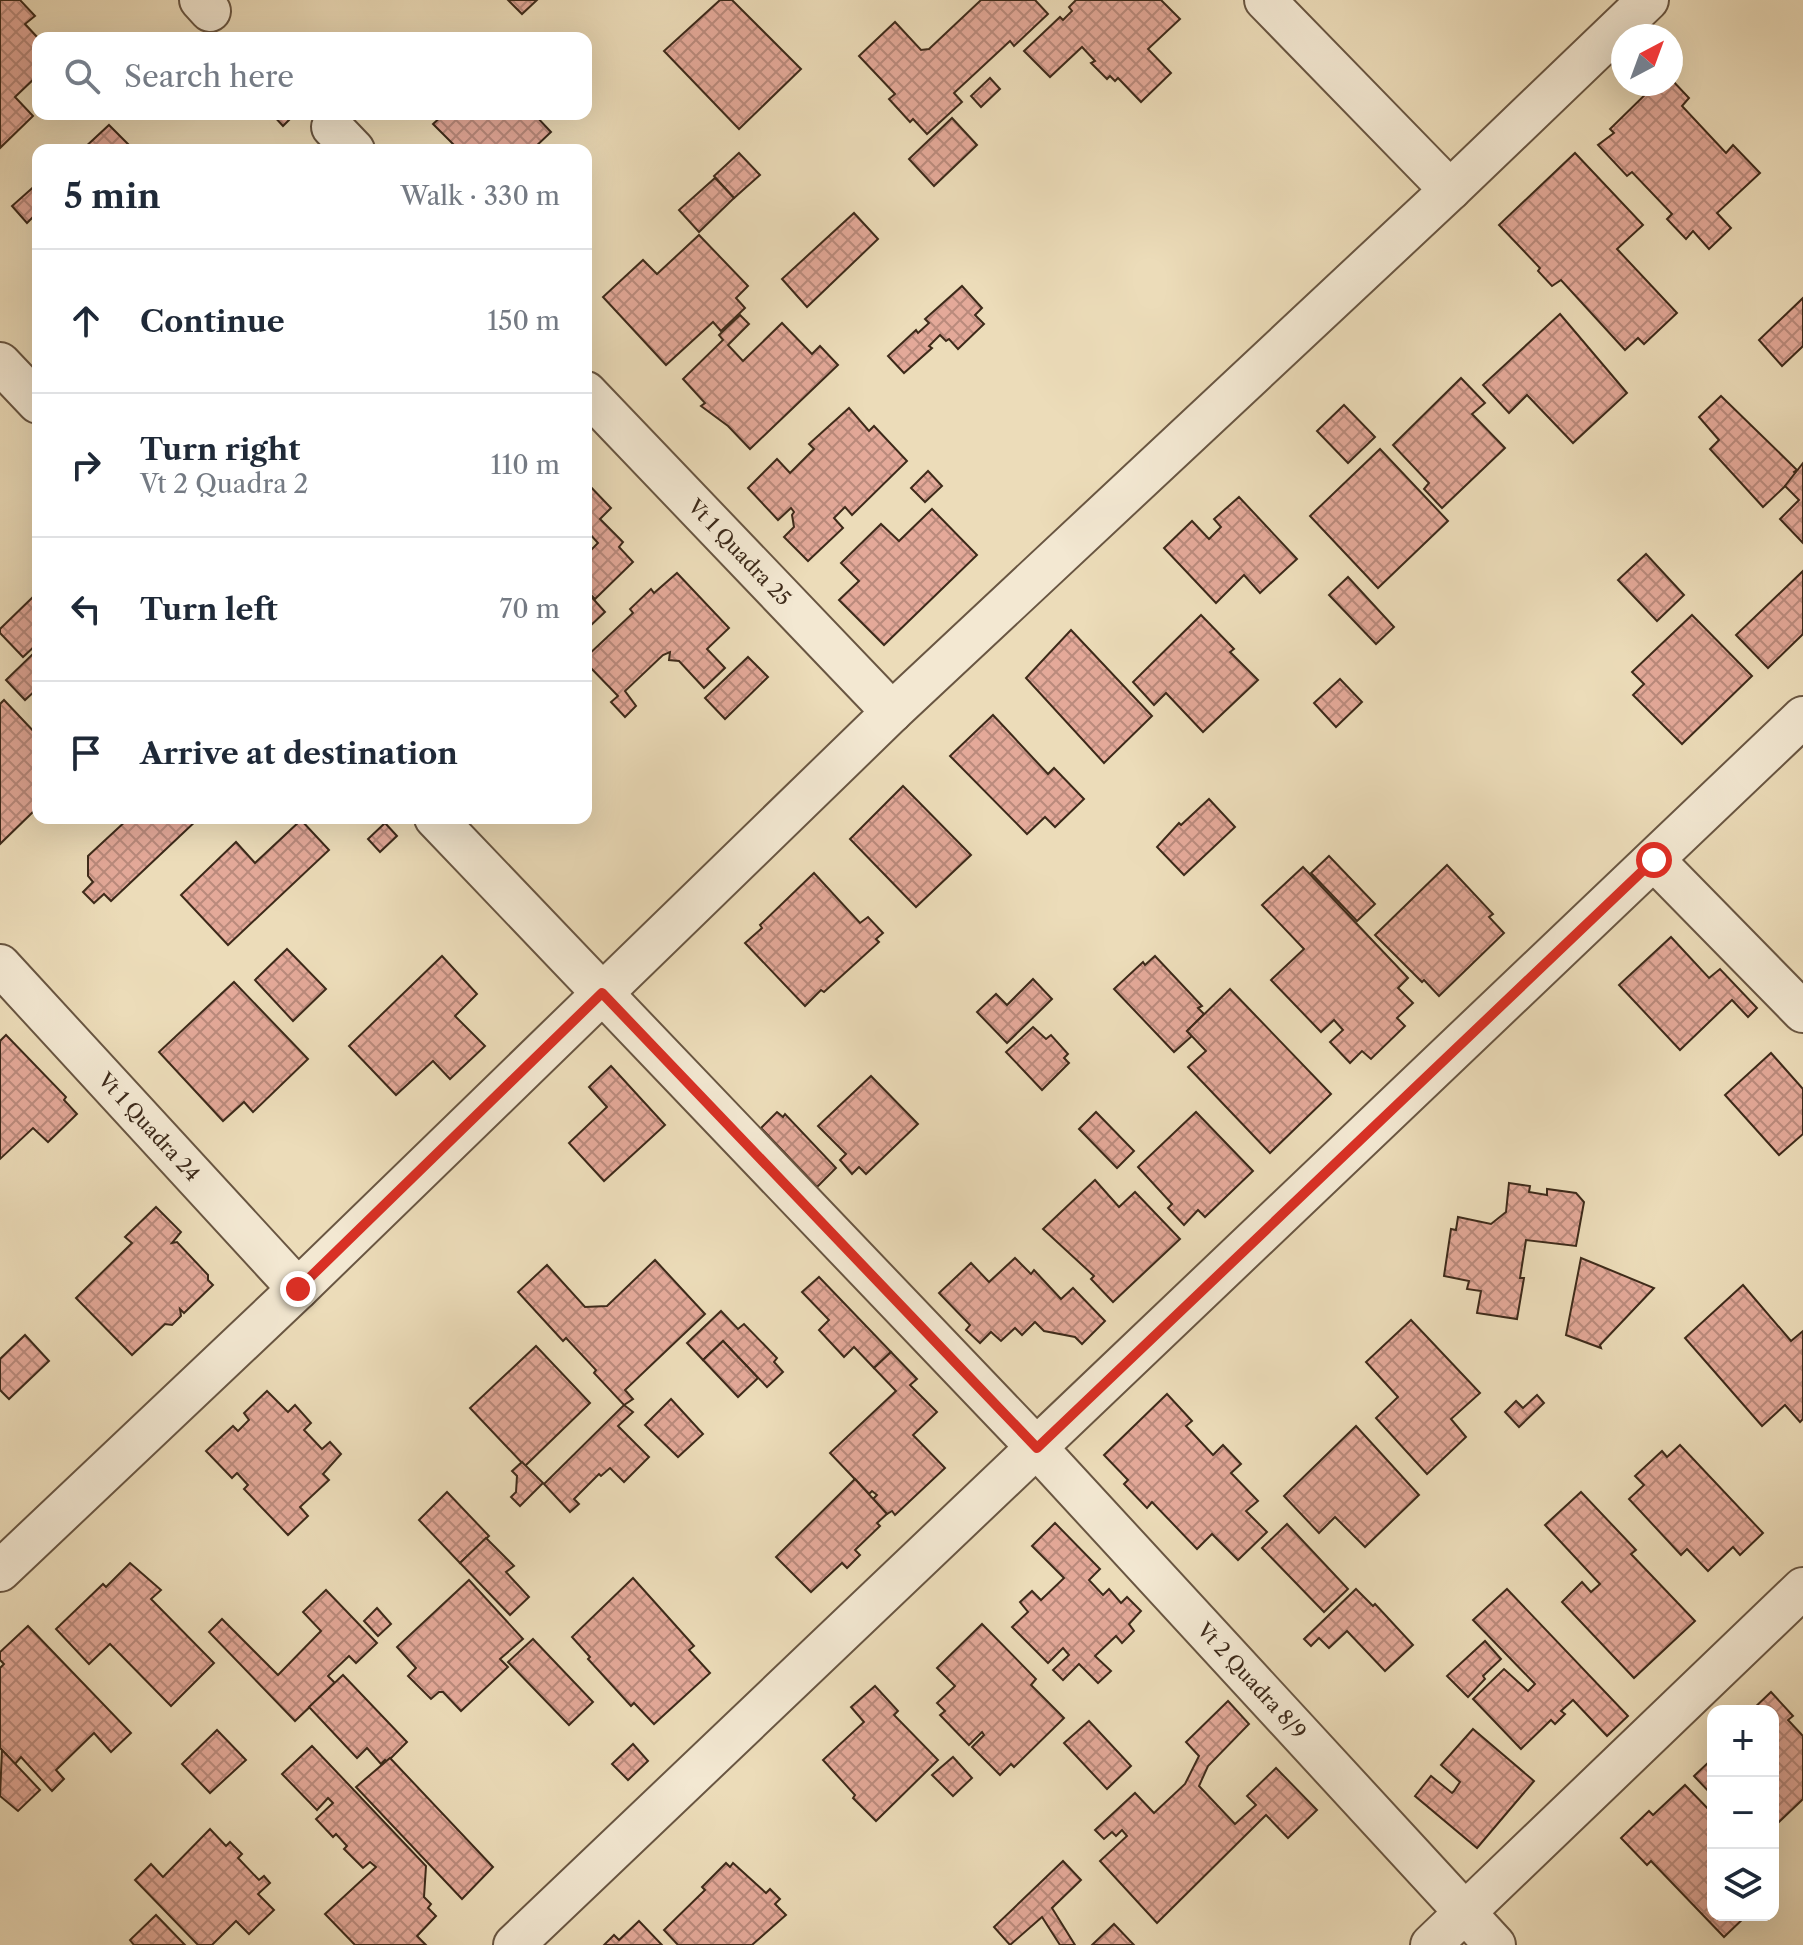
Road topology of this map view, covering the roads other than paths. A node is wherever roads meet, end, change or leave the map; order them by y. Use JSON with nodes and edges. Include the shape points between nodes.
{"nodes":[{"id":1,"x":1265,"y":0,"type":"edge"},
{"id":2,"x":1648,"y":0,"type":"edge"},
{"id":3,"x":1450,"y":190,"type":"junction"},
{"id":4,"x":0,"y":363,"type":"edge"},
{"id":5,"x":32,"y":397,"type":"edge"},
{"id":6,"x":592,"y":398,"type":"edge"},
{"id":7,"x":892,"y":712,"type":"junction"},
{"id":8,"x":1803,"y":717,"type":"edge"},
{"id":9,"x":441,"y":824,"type":"edge"},
{"id":10,"x":1654,"y":860,"type":"junction"},
{"id":11,"x":0,"y":965,"type":"edge"},
{"id":12,"x":602,"y":993,"type":"junction"},
{"id":13,"x":1803,"y":1012,"type":"edge"},
{"id":14,"x":298,"y":1289,"type":"junction"},
{"id":15,"x":1037,"y":1448,"type":"junction"},
{"id":16,"x":0,"y":1571,"type":"edge"},
{"id":17,"x":1803,"y":1588,"type":"edge"},
{"id":18,"x":1465,"y":1913,"type":"junction"},
{"id":19,"x":514,"y":1945,"type":"edge"},
{"id":20,"x":1431,"y":1945,"type":"edge"},
{"id":21,"x":1495,"y":1945,"type":"edge"}],
"edges":[{"from":1,"to":3,"type":"street"},
{"from":2,"to":3,"type":"street"},
{"from":3,"to":7,"type":"street"},
{"from":4,"to":5,"type":"street"},
{"from":6,"to":7,"type":"street","name":"Vt 1 Quadra 25"},
{"from":7,"to":12,"type":"street"},
{"from":8,"to":10,"type":"street"},
{"from":9,"to":12,"type":"street","name":"Vt 2 Quadra 8/9"},
{"from":10,"to":13,"type":"street"},
{"from":10,"to":15,"type":"street"},
{"from":11,"to":14,"type":"street","name":"Vt 1 Quadra 24"},
{"from":12,"to":14,"type":"street"},
{"from":12,"to":15,"type":"street","name":"Vt 2 Quadra 8/9"},
{"from":14,"to":16,"type":"street"},
{"from":15,"to":18,"type":"street","name":"Vt 2 Quadra 8/9"},
{"from":15,"to":19,"type":"street"},
{"from":17,"to":18,"type":"street"},
{"from":18,"to":20,"type":"street"},
{"from":18,"to":21,"type":"street","name":"Vt 2 Quadra 8/9"}]}
